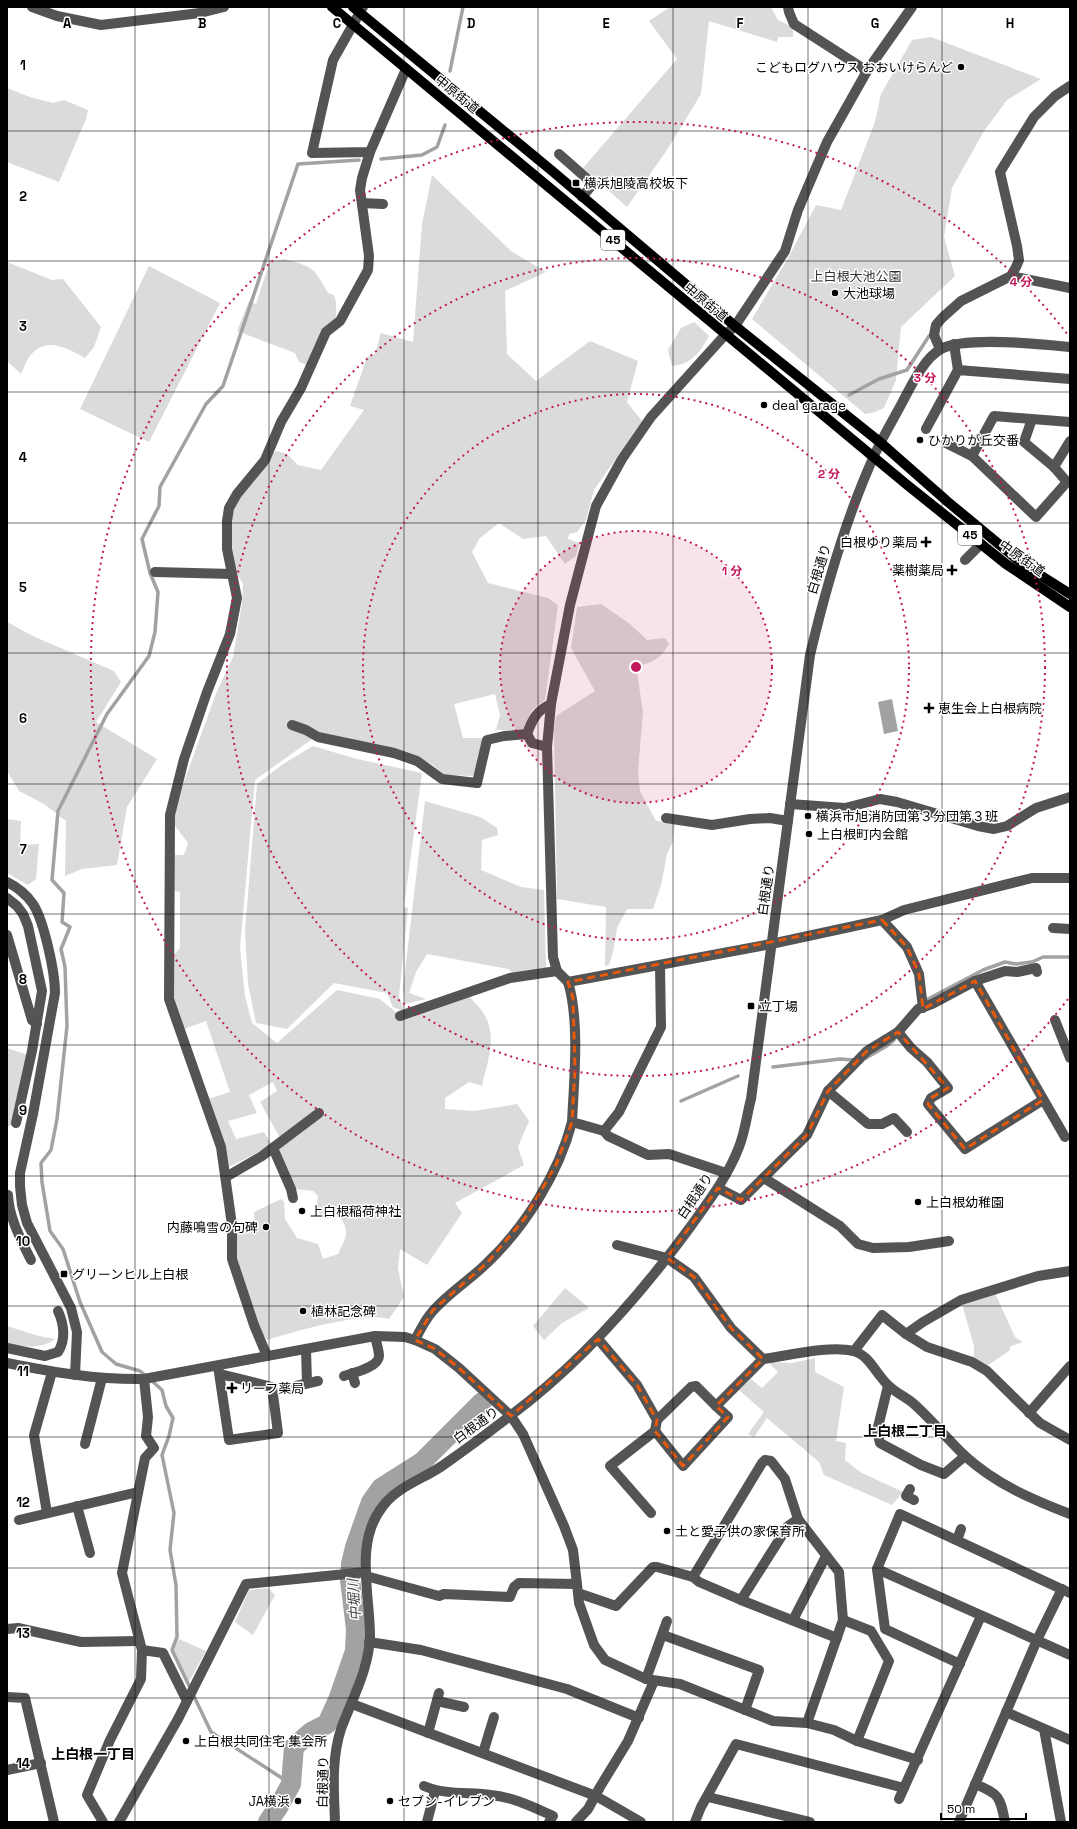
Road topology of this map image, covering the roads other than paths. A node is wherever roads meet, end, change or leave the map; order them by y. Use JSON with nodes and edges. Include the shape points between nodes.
{"nodes":[{"id":1,"x":32,"y":7,"type":"edge"},
{"id":2,"x":224,"y":7,"type":"edge"},
{"id":3,"x":332,"y":7,"type":"edge"},
{"id":4,"x":788,"y":7,"type":"edge"},
{"id":5,"x":912,"y":7,"type":"edge"},
{"id":6,"x":359,"y":9,"type":"edge"},
{"id":7,"x":353,"y":23,"type":"junction"},
{"id":8,"x":406,"y":69,"type":"junction"},
{"id":9,"x":867,"y":71,"type":"junction"},
{"id":10,"x":1070,"y":86,"type":"edge"},
{"id":11,"x":370,"y":152,"type":"junction"},
{"id":12,"x":559,"y":154,"type":"dead end"},
{"id":13,"x":582,"y":197,"type":"junction"},
{"id":14,"x":362,"y":203,"type":"junction"},
{"id":15,"x":383,"y":204,"type":"dead end"},
{"id":16,"x":1011,"y":276,"type":"junction"},
{"id":17,"x":1070,"y":288,"type":"edge"},
{"id":18,"x":735,"y":326,"type":"junction"},
{"id":19,"x":725,"y":335,"type":"junction"},
{"id":20,"x":954,"y":344,"type":"junction"},
{"id":21,"x":1070,"y":347,"type":"edge"},
{"id":22,"x":940,"y":349,"type":"junction"},
{"id":23,"x":958,"y":370,"type":"junction"},
{"id":24,"x":1070,"y":379,"type":"edge"},
{"id":25,"x":1032,"y":418,"type":"junction"},
{"id":26,"x":1070,"y":422,"type":"edge"},
{"id":27,"x":926,"y":429,"type":"dead end"},
{"id":28,"x":1070,"y":441,"type":"edge"},
{"id":29,"x":881,"y":443,"type":"junction"},
{"id":30,"x":946,"y":443,"type":"dead end"},
{"id":31,"x":874,"y":456,"type":"junction"},
{"id":32,"x":972,"y":456,"type":"junction"},
{"id":33,"x":1054,"y":468,"type":"junction"},
{"id":34,"x":1068,"y":482,"type":"edge"},
{"id":35,"x":981,"y":544,"type":"junction"},
{"id":36,"x":965,"y":560,"type":"dead end"},
{"id":37,"x":155,"y":572,"type":"dead end"},
{"id":38,"x":232,"y":574,"type":"junction"},
{"id":39,"x":1070,"y":594,"type":"edge"},
{"id":40,"x":1070,"y":607,"type":"edge"},
{"id":41,"x":551,"y":704,"type":"junction"},
{"id":42,"x":292,"y":725,"type":"dead end"},
{"id":43,"x":527,"y":734,"type":"junction"},
{"id":44,"x":547,"y":747,"type":"junction"},
{"id":45,"x":1070,"y":797,"type":"edge"},
{"id":46,"x":790,"y":804,"type":"junction"},
{"id":47,"x":666,"y":818,"type":"dead end"},
{"id":48,"x":788,"y":821,"type":"junction"},
{"id":49,"x":1070,"y":878,"type":"edge"},
{"id":50,"x":7,"y":882,"type":"edge"},
{"id":51,"x":7,"y":898,"type":"edge"},
{"id":52,"x":882,"y":920,"type":"junction"},
{"id":53,"x":1053,"y":928,"type":"dead end"},
{"id":54,"x":1070,"y":929,"type":"edge"},
{"id":55,"x":7,"y":935,"type":"edge"},
{"id":56,"x":771,"y":944,"type":"junction"},
{"id":57,"x":660,"y":966,"type":"junction"},
{"id":58,"x":557,"y":970,"type":"junction"},
{"id":59,"x":1037,"y":972,"type":"dead end"},
{"id":60,"x":975,"y":981,"type":"junction"},
{"id":61,"x":568,"y":982,"type":"junction"},
{"id":62,"x":923,"y":1008,"type":"junction"},
{"id":63,"x":400,"y":1016,"type":"dead end"},
{"id":64,"x":1055,"y":1020,"type":"dead end"},
{"id":65,"x":37,"y":1024,"type":"junction"},
{"id":66,"x":898,"y":1032,"type":"junction"},
{"id":67,"x":1070,"y":1058,"type":"edge"},
{"id":68,"x":828,"y":1091,"type":"junction"},
{"id":69,"x":1043,"y":1100,"type":"junction"},
{"id":70,"x":319,"y":1113,"type":"dead end"},
{"id":71,"x":572,"y":1122,"type":"junction"},
{"id":72,"x":16,"y":1123,"type":"dead end"},
{"id":73,"x":604,"y":1131,"type":"junction"},
{"id":74,"x":907,"y":1132,"type":"dead end"},
{"id":75,"x":1065,"y":1136,"type":"dead end"},
{"id":76,"x":273,"y":1148,"type":"junction"},
{"id":77,"x":726,"y":1173,"type":"junction"},
{"id":78,"x":226,"y":1177,"type":"junction"},
{"id":79,"x":764,"y":1178,"type":"junction"},
{"id":80,"x":718,"y":1188,"type":"junction"},
{"id":81,"x":8,"y":1195,"type":"edge"},
{"id":82,"x":293,"y":1198,"type":"dead end"},
{"id":83,"x":949,"y":1241,"type":"dead end"},
{"id":84,"x":617,"y":1245,"type":"dead end"},
{"id":85,"x":667,"y":1258,"type":"junction"},
{"id":86,"x":31,"y":1260,"type":"dead end"},
{"id":87,"x":1070,"y":1271,"type":"edge"},
{"id":88,"x":58,"y":1311,"type":"dead end"},
{"id":89,"x":906,"y":1334,"type":"junction"},
{"id":90,"x":375,"y":1336,"type":"junction"},
{"id":91,"x":598,"y":1339,"type":"junction"},
{"id":92,"x":415,"y":1340,"type":"junction"},
{"id":93,"x":7,"y":1348,"type":"edge"},
{"id":94,"x":306,"y":1349,"type":"junction"},
{"id":95,"x":854,"y":1351,"type":"junction"},
{"id":96,"x":267,"y":1356,"type":"junction"},
{"id":97,"x":763,"y":1359,"type":"junction"},
{"id":98,"x":7,"y":1363,"type":"edge"},
{"id":99,"x":1070,"y":1366,"type":"edge"},
{"id":100,"x":219,"y":1370,"type":"junction"},
{"id":101,"x":52,"y":1372,"type":"junction"},
{"id":102,"x":75,"y":1375,"type":"junction"},
{"id":103,"x":350,"y":1377,"type":"dead end"},
{"id":104,"x":102,"y":1378,"type":"junction"},
{"id":105,"x":144,"y":1380,"type":"junction"},
{"id":106,"x":318,"y":1381,"type":"dead end"},
{"id":107,"x":307,"y":1383,"type":"junction"},
{"id":108,"x":296,"y":1386,"type":"dead end"},
{"id":109,"x":888,"y":1386,"type":"junction"},
{"id":110,"x":716,"y":1406,"type":"junction"},
{"id":111,"x":1029,"y":1413,"type":"junction"},
{"id":112,"x":511,"y":1416,"type":"junction"},
{"id":113,"x":658,"y":1420,"type":"junction"},
{"id":114,"x":655,"y":1431,"type":"junction"},
{"id":115,"x":1070,"y":1440,"type":"edge"},
{"id":116,"x":85,"y":1444,"type":"dead end"},
{"id":117,"x":965,"y":1456,"type":"junction"},
{"id":118,"x":910,"y":1489,"type":"dead end"},
{"id":119,"x":138,"y":1492,"type":"junction"},
{"id":120,"x":914,"y":1500,"type":"dead end"},
{"id":121,"x":77,"y":1506,"type":"junction"},
{"id":122,"x":47,"y":1513,"type":"junction"},
{"id":123,"x":651,"y":1513,"type":"dead end"},
{"id":124,"x":1070,"y":1514,"type":"edge"},
{"id":125,"x":798,"y":1518,"type":"junction"},
{"id":126,"x":19,"y":1520,"type":"dead end"},
{"id":127,"x":961,"y":1529,"type":"dead end"},
{"id":128,"x":957,"y":1540,"type":"junction"},
{"id":129,"x":90,"y":1553,"type":"dead end"},
{"id":130,"x":826,"y":1556,"type":"junction"},
{"id":131,"x":877,"y":1569,"type":"junction"},
{"id":132,"x":366,"y":1574,"type":"junction"},
{"id":133,"x":693,"y":1577,"type":"junction"},
{"id":134,"x":577,"y":1588,"type":"junction"},
{"id":135,"x":1066,"y":1591,"type":"edge"},
{"id":136,"x":741,"y":1600,"type":"junction"},
{"id":137,"x":981,"y":1616,"type":"junction"},
{"id":138,"x":793,"y":1620,"type":"junction"},
{"id":139,"x":843,"y":1620,"type":"junction"},
{"id":140,"x":667,"y":1621,"type":"dead end"},
{"id":141,"x":7,"y":1628,"type":"edge"},
{"id":142,"x":662,"y":1635,"type":"junction"},
{"id":143,"x":837,"y":1638,"type":"junction"},
{"id":144,"x":1037,"y":1640,"type":"junction"},
{"id":145,"x":369,"y":1642,"type":"junction"},
{"id":146,"x":140,"y":1645,"type":"junction"},
{"id":147,"x":1070,"y":1655,"type":"edge"},
{"id":148,"x":960,"y":1664,"type":"junction"},
{"id":149,"x":650,"y":1680,"type":"junction"},
{"id":150,"x":7,"y":1697,"type":"edge"},
{"id":151,"x":187,"y":1701,"type":"junction"},
{"id":152,"x":352,"y":1704,"type":"junction"},
{"id":153,"x":464,"y":1707,"type":"dead end"},
{"id":154,"x":745,"y":1710,"type":"junction"},
{"id":155,"x":1006,"y":1712,"type":"junction"},
{"id":156,"x":494,"y":1717,"type":"dead end"},
{"id":157,"x":639,"y":1718,"type":"junction"},
{"id":158,"x":807,"y":1723,"type":"junction"},
{"id":159,"x":1044,"y":1730,"type":"junction"},
{"id":160,"x":428,"y":1733,"type":"junction"},
{"id":161,"x":1070,"y":1740,"type":"edge"},
{"id":162,"x":857,"y":1741,"type":"junction"},
{"id":163,"x":483,"y":1754,"type":"junction"},
{"id":164,"x":918,"y":1760,"type":"junction"},
{"id":165,"x":41,"y":1763,"type":"junction"},
{"id":166,"x":7,"y":1770,"type":"edge"},
{"id":167,"x":975,"y":1784,"type":"junction"},
{"id":168,"x":424,"y":1786,"type":"dead end"},
{"id":169,"x":904,"y":1788,"type":"junction"},
{"id":170,"x":435,"y":1791,"type":"junction"},
{"id":171,"x":596,"y":1796,"type":"junction"},
{"id":172,"x":708,"y":1797,"type":"junction"},
{"id":173,"x":899,"y":1799,"type":"dead end"},
{"id":174,"x":54,"y":1822,"type":"edge"},
{"id":175,"x":103,"y":1822,"type":"edge"},
{"id":176,"x":119,"y":1822,"type":"edge"},
{"id":177,"x":336,"y":1822,"type":"edge"},
{"id":178,"x":427,"y":1822,"type":"edge"},
{"id":179,"x":549,"y":1822,"type":"edge"},
{"id":180,"x":576,"y":1822,"type":"edge"},
{"id":181,"x":641,"y":1822,"type":"edge"},
{"id":182,"x":695,"y":1822,"type":"edge"},
{"id":183,"x":810,"y":1822,"type":"edge"},
{"id":184,"x":959,"y":1822,"type":"edge"},
{"id":185,"x":1005,"y":1822,"type":"edge"},
{"id":186,"x":1061,"y":1822,"type":"edge"}],
"edges":[{"from":1,"to":2,"type":"street","via":[[58,16],[101,25]]},
{"from":3,"to":7,"type":"main road","name":"中原街道","number":"45"},
{"from":4,"to":9,"type":"street","via":[[794,24]]},
{"from":5,"to":9,"type":"street"},
{"from":6,"to":7,"type":"street"},
{"from":6,"to":13,"type":"main road","name":"中原街道","number":"45"},
{"from":7,"to":8,"type":"main road","name":"中原街道","number":"45"},
{"from":7,"to":11,"type":"street","via":[[333,60],[312,153]]},
{"from":8,"to":11,"type":"street"},
{"from":8,"to":19,"type":"main road","name":"中原街道","number":"45"},
{"from":9,"to":18,"type":"street","via":[[828,142],[798,210],[785,251]]},
{"from":10,"to":16,"type":"street","via":[[1055,96],[1034,117],[1000,172],[1018,246],[1019,260]]},
{"from":11,"to":14,"type":"street","via":[[360,190]]},
{"from":12,"to":13,"type":"street","via":[[593,184]]},
{"from":13,"to":18,"type":"main road","name":"中原街道","number":"45"},
{"from":14,"to":15,"type":"street"},
{"from":14,"to":38,"type":"street","via":[[369,256],[368,270],[340,321],[326,332],[265,460],[229,508],[227,549]]},
{"from":16,"to":17,"type":"street"},
{"from":16,"to":22,"type":"street","via":[[961,301],[942,318],[936,326],[934,335]]},
{"from":18,"to":19,"type":"street"},
{"from":18,"to":29,"type":"main road","name":"中原街道","number":"45"},
{"from":19,"to":31,"type":"main road","name":"中原街道","number":"45"},
{"from":19,"to":41,"type":"street","via":[[651,417],[622,459],[596,506],[570,605]]},
{"from":20,"to":21,"type":"street","via":[[1017,343]]},
{"from":20,"to":22,"type":"street"},
{"from":20,"to":23,"type":"street"},
{"from":22,"to":29,"type":"street","name":"白根通り","via":[[930,358],[914,381]]},
{"from":23,"to":24,"type":"street"},
{"from":23,"to":27,"type":"street"},
{"from":25,"to":26,"type":"street"},
{"from":25,"to":32,"type":"street","via":[[994,416]]},
{"from":25,"to":33,"type":"street","via":[[1024,442]]},
{"from":28,"to":33,"type":"street"},
{"from":29,"to":31,"type":"street","name":"白根通り"},
{"from":29,"to":39,"type":"main road","name":"中原街道","number":"45","via":[[1024,565]]},
{"from":30,"to":32,"type":"street"},
{"from":31,"to":35,"type":"main road","name":"中原街道","number":"45"},
{"from":31,"to":46,"type":"street","name":"白根通り","via":[[841,541],[824,595],[810,655]]},
{"from":32,"to":34,"type":"street","via":[[1036,517]]},
{"from":33,"to":34,"type":"street"},
{"from":35,"to":36,"type":"street"},
{"from":35,"to":40,"type":"main road","name":"中原街道","number":"45"},
{"from":37,"to":38,"type":"street"},
{"from":38,"to":78,"type":"street","via":[[237,598],[230,634],[184,759],[170,815],[169,999],[221,1147]]},
{"from":41,"to":43,"type":"street","via":[[540,709]]},
{"from":41,"to":44,"type":"street"},
{"from":42,"to":43,"type":"street","via":[[318,737],[394,753],[417,761],[442,779],[477,783],[487,740]]},
{"from":43,"to":44,"type":"street","via":[[532,743]]},
{"from":44,"to":58,"type":"street","via":[[553,957]]},
{"from":45,"to":46,"type":"street","via":[[1036,808],[1007,826],[994,829],[880,799],[845,808]]},
{"from":46,"to":48,"type":"street","name":"白根通り"},
{"from":47,"to":48,"type":"street","via":[[712,825],[750,819],[770,818]]},
{"from":48,"to":56,"type":"street","name":"白根通り"},
{"from":49,"to":52,"type":"street","via":[[1032,878],[904,910]]},
{"from":50,"to":102,"type":"street","via":[[25,894],[33,904],[55,980],[20,1173],[20,1186],[27,1223],[71,1308],[75,1321]]},
{"from":51,"to":65,"type":"street","via":[[17,906],[28,926],[42,991]]},
{"from":52,"to":56,"type":"street"},
{"from":52,"to":62,"type":"street","via":[[907,948],[919,974]]},
{"from":53,"to":54,"type":"street"},
{"from":55,"to":65,"type":"street","via":[[32,1020]]},
{"from":56,"to":57,"type":"street"},
{"from":56,"to":77,"type":"street","name":"白根通り","via":[[751,1099],[740,1146]]},
{"from":57,"to":61,"type":"street"},
{"from":57,"to":73,"type":"street","via":[[660,1027],[619,1112]]},
{"from":58,"to":61,"type":"street"},
{"from":58,"to":63,"type":"street","via":[[510,978]]},
{"from":59,"to":60,"type":"street","via":[[1036,968],[1017,972],[1005,971]]},
{"from":60,"to":62,"type":"street"},
{"from":60,"to":69,"type":"street"},
{"from":61,"to":71,"type":"street","via":[[573,998],[575,1062]]},
{"from":62,"to":66,"type":"street","via":[[918,1009]]},
{"from":64,"to":67,"type":"street"},
{"from":65,"to":72,"type":"street"},
{"from":66,"to":68,"type":"street","via":[[867,1051]]},
{"from":66,"to":69,"type":"street","via":[[948,1088],[931,1098],[928,1104],[965,1149]]},
{"from":68,"to":74,"type":"street","via":[[868,1124],[882,1124],[894,1118]]},
{"from":68,"to":79,"type":"street","via":[[807,1135]]},
{"from":69,"to":75,"type":"street"},
{"from":70,"to":76,"type":"street"},
{"from":71,"to":73,"type":"street"},
{"from":71,"to":92,"type":"street","via":[[556,1166],[525,1218],[502,1248],[433,1310]]},
{"from":73,"to":77,"type":"street","via":[[608,1136],[648,1155],[669,1154]]},
{"from":76,"to":78,"type":"street"},
{"from":76,"to":82,"type":"street"},
{"from":77,"to":80,"type":"street","name":"白根通り"},
{"from":78,"to":96,"type":"street","via":[[232,1225],[232,1259]]},
{"from":79,"to":80,"type":"street","via":[[741,1200]]},
{"from":79,"to":83,"type":"street","via":[[840,1226],[858,1244],[873,1248],[909,1247]]},
{"from":80,"to":85,"type":"street","name":"白根通り"},
{"from":81,"to":86,"type":"street","via":[[11,1213]]},
{"from":84,"to":85,"type":"street"},
{"from":85,"to":91,"type":"street","name":"白根通り"},
{"from":85,"to":97,"type":"street","via":[[694,1277],[731,1328]]},
{"from":87,"to":89,"type":"street","via":[[1038,1276],[961,1300]]},
{"from":88,"to":93,"type":"street","via":[[63,1332],[63,1346],[58,1352],[45,1356]]},
{"from":89,"to":95,"type":"street","via":[[882,1315]]},
{"from":89,"to":111,"type":"street","via":[[928,1347],[972,1362],[987,1371]]},
{"from":90,"to":92,"type":"street"},
{"from":90,"to":94,"type":"street"},
{"from":90,"to":103,"type":"street","via":[[380,1357],[378,1361]]},
{"from":91,"to":112,"type":"street","name":"白根通り"},
{"from":91,"to":113,"type":"street","via":[[637,1385]]},
{"from":92,"to":112,"type":"street","via":[[435,1349]]},
{"from":94,"to":96,"type":"street"},
{"from":94,"to":107,"type":"street"},
{"from":95,"to":97,"type":"street","via":[[824,1350]]},
{"from":95,"to":109,"type":"street","via":[[868,1359]]},
{"from":96,"to":100,"type":"street"},
{"from":97,"to":110,"type":"street"},
{"from":98,"to":101,"type":"street"},
{"from":99,"to":111,"type":"street"},
{"from":100,"to":100,"type":"street","via":[[229,1440],[278,1433],[272,1387]]},
{"from":100,"to":105,"type":"street"},
{"from":101,"to":102,"type":"street"},
{"from":101,"to":122,"type":"street","via":[[34,1435]]},
{"from":102,"to":104,"type":"street"},
{"from":104,"to":105,"type":"street"},
{"from":104,"to":116,"type":"street"},
{"from":105,"to":119,"type":"street","via":[[148,1417],[146,1436],[154,1448],[145,1458]]},
{"from":106,"to":107,"type":"street"},
{"from":107,"to":108,"type":"street"},
{"from":109,"to":117,"type":"street","via":[[913,1404]]},
{"from":109,"to":117,"type":"street","via":[[877,1432],[880,1443],[920,1469],[944,1474]]},
{"from":110,"to":113,"type":"street","via":[[696,1386],[691,1387]]},
{"from":110,"to":114,"type":"street","via":[[728,1417],[683,1466]]},
{"from":111,"to":115,"type":"street","via":[[1040,1423]]},
{"from":112,"to":132,"type":"street","name":"白根通り","via":[[441,1467],[397,1493],[384,1505],[375,1518],[368,1542]]},
{"from":112,"to":134,"type":"street","via":[[522,1434],[564,1526],[573,1550]]},
{"from":113,"to":114,"type":"street"},
{"from":114,"to":123,"type":"street","via":[[610,1466]]},
{"from":117,"to":124,"type":"street","via":[[994,1479],[1030,1499]]},
{"from":118,"to":120,"type":"street","via":[[906,1496]]},
{"from":119,"to":121,"type":"street"},
{"from":119,"to":146,"type":"street","via":[[122,1572]]},
{"from":121,"to":122,"type":"street"},
{"from":121,"to":129,"type":"street"},
{"from":122,"to":126,"type":"street"},
{"from":125,"to":130,"type":"street"},
{"from":125,"to":133,"type":"street","via":[[785,1479],[771,1461],[765,1460]]},
{"from":125,"to":136,"type":"street","via":[[788,1526]]},
{"from":127,"to":128,"type":"street"},
{"from":128,"to":131,"type":"street","via":[[900,1514]]},
{"from":128,"to":135,"type":"street"},
{"from":130,"to":138,"type":"street"},
{"from":130,"to":139,"type":"street","via":[[839,1572]]},
{"from":131,"to":137,"type":"street"},
{"from":131,"to":148,"type":"street","via":[[885,1629]]},
{"from":132,"to":134,"type":"street","via":[[439,1596],[444,1594],[510,1597],[514,1586],[519,1583]]},
{"from":132,"to":145,"type":"street","name":"白根通り"},
{"from":132,"to":151,"type":"street","via":[[246,1584]]},
{"from":133,"to":134,"type":"street","via":[[653,1567],[616,1606]]},
{"from":133,"to":136,"type":"street"},
{"from":134,"to":149,"type":"street","via":[[579,1602],[594,1645],[606,1660]]},
{"from":135,"to":144,"type":"street"},
{"from":136,"to":138,"type":"street"},
{"from":137,"to":144,"type":"street"},
{"from":137,"to":148,"type":"street"},
{"from":138,"to":143,"type":"street"},
{"from":139,"to":143,"type":"street"},
{"from":139,"to":162,"type":"street","via":[[871,1631],[890,1661]]},
{"from":140,"to":142,"type":"street"},
{"from":141,"to":146,"type":"street","via":[[18,1628],[81,1642]]},
{"from":142,"to":149,"type":"street"},
{"from":142,"to":154,"type":"street","via":[[759,1670]]},
{"from":143,"to":158,"type":"street"},
{"from":144,"to":147,"type":"street"},
{"from":144,"to":155,"type":"street"},
{"from":145,"to":152,"type":"street","name":"白根通り","via":[[366,1662]]},
{"from":145,"to":157,"type":"street","via":[[421,1650],[567,1689]]},
{"from":146,"to":151,"type":"street","via":[[163,1653]]},
{"from":146,"to":175,"type":"street","via":[[141,1679],[110,1740],[87,1795]]},
{"from":148,"to":164,"type":"street"},
{"from":149,"to":154,"type":"street","via":[[680,1684]]},
{"from":149,"to":157,"type":"street"},
{"from":150,"to":165,"type":"street","via":[[25,1698]]},
{"from":151,"to":176,"type":"street"},
{"from":152,"to":160,"type":"street"},
{"from":152,"to":177,"type":"street","name":"白根通り","via":[[341,1731],[334,1760]]},
{"from":153,"to":160,"type":"street","via":[[438,1697]]},
{"from":154,"to":158,"type":"street","via":[[773,1721]]},
{"from":155,"to":159,"type":"street"},
{"from":155,"to":167,"type":"street"},
{"from":156,"to":163,"type":"street"},
{"from":157,"to":171,"type":"street"},
{"from":158,"to":162,"type":"street","via":[[834,1730]]},
{"from":159,"to":161,"type":"street"},
{"from":159,"to":186,"type":"street"},
{"from":160,"to":163,"type":"street"},
{"from":162,"to":164,"type":"street"},
{"from":163,"to":171,"type":"street"},
{"from":164,"to":169,"type":"street"},
{"from":165,"to":166,"type":"street"},
{"from":165,"to":174,"type":"street"},
{"from":167,"to":184,"type":"street"},
{"from":167,"to":185,"type":"street","via":[[994,1792],[1001,1802]]},
{"from":168,"to":170,"type":"street"},
{"from":169,"to":172,"type":"street","via":[[736,1744]]},
{"from":169,"to":173,"type":"street"},
{"from":170,"to":178,"type":"street"},
{"from":170,"to":179,"type":"street","via":[[493,1795],[509,1799],[553,1816]]},
{"from":171,"to":180,"type":"street"},
{"from":171,"to":181,"type":"street"},
{"from":172,"to":182,"type":"street"},
{"from":172,"to":183,"type":"street"}]}
